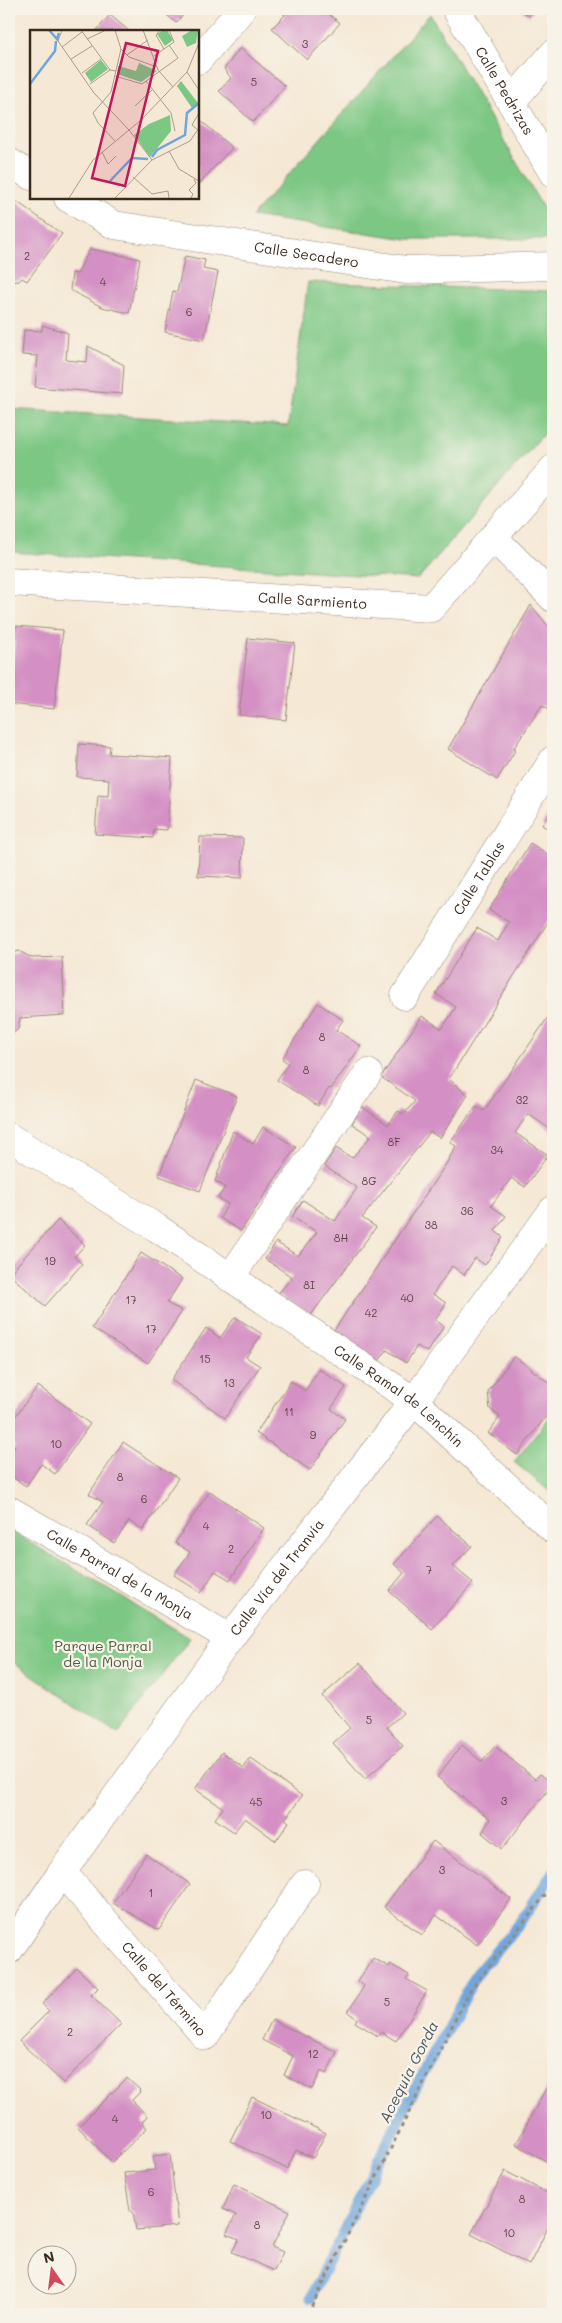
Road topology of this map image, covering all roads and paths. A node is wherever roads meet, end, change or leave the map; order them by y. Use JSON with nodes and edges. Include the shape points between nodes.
{"nodes":[{"id":1,"x":242,"y":9,"type":"edge"},
{"id":2,"x":456,"y":9,"type":"edge"},
{"id":3,"x":553,"y":54,"type":"edge"},
{"id":4,"x":199,"y":59,"type":"edge"},
{"id":5,"x":512,"y":101,"type":"junction"},
{"id":6,"x":9,"y":162,"type":"edge"},
{"id":7,"x":553,"y":174,"type":"edge"},
{"id":8,"x":30,"y":175,"type":"edge"},
{"id":9,"x":74,"y":199,"type":"edge"},
{"id":10,"x":553,"y":266,"type":"edge"},
{"id":11,"x":553,"y":469,"type":"edge"},
{"id":12,"x":493,"y":537,"type":"junction"},
{"id":13,"x":9,"y":582,"type":"edge"},
{"id":14,"x":553,"y":598,"type":"edge"},
{"id":15,"x":553,"y":760,"type":"edge"},
{"id":16,"x":405,"y":996,"type":"dead end"},
{"id":17,"x":368,"y":1073,"type":"dead end"},
{"id":18,"x":9,"y":1137,"type":"edge"},
{"id":19,"x":553,"y":1210,"type":"edge"},
{"id":20,"x":230,"y":1278,"type":"junction"},
{"id":21,"x":414,"y":1401,"type":"junction"},
{"id":22,"x":9,"y":1510,"type":"edge"},
{"id":23,"x":553,"y":1529,"type":"edge"},
{"id":24,"x":230,"y":1638,"type":"junction"},
{"id":25,"x":62,"y":1872,"type":"junction"},
{"id":26,"x":305,"y":1884,"type":"dead end"},
{"id":27,"x":553,"y":1885,"type":"edge"},
{"id":28,"x":9,"y":1950,"type":"edge"},
{"id":29,"x":308,"y":2314,"type":"edge"}],
"edges":[{"from":1,"to":4,"type":"street"},
{"from":2,"to":5,"type":"street","name":"Calle Pedrizas"},
{"from":3,"to":5,"type":"street"},
{"from":5,"to":7,"type":"street","name":"Calle Pedrizas"},
{"from":6,"to":8,"type":"street"},
{"from":9,"to":10,"type":"street","name":"Calle Secadero","via":[[114,225],[406,270]]},
{"from":11,"to":12,"type":"street","name":"Calle Sarmiento"},
{"from":12,"to":13,"type":"street","name":"Calle Sarmiento","via":[[431,608]]},
{"from":12,"to":14,"type":"street"},
{"from":15,"to":16,"type":"street","name":"Calle Tablas"},
{"from":17,"to":20,"type":"street"},
{"from":18,"to":20,"type":"street","name":"Calle Ramal de Lenchín","via":[[157,1228]]},
{"from":19,"to":21,"type":"street","name":"Calle Vía del Tranvía"},
{"from":20,"to":21,"type":"street","name":"Calle Ramal de Lenchín"},
{"from":21,"to":23,"type":"street","name":"Calle Ramal de Lenchín"},
{"from":21,"to":24,"type":"street","name":"Calle Vía del Tranvía"},
{"from":22,"to":24,"type":"street","name":"Calle Parral de la Monja"},
{"from":24,"to":25,"type":"street","name":"Calle Vía del Tranvía"},
{"from":25,"to":26,"type":"street","name":"Calle del Término","via":[[205,2036]]},
{"from":25,"to":28,"type":"street","name":"Calle Vía del Tranvía"},
{"from":27,"to":29,"type":"path","via":[[470,1992]]}]}
